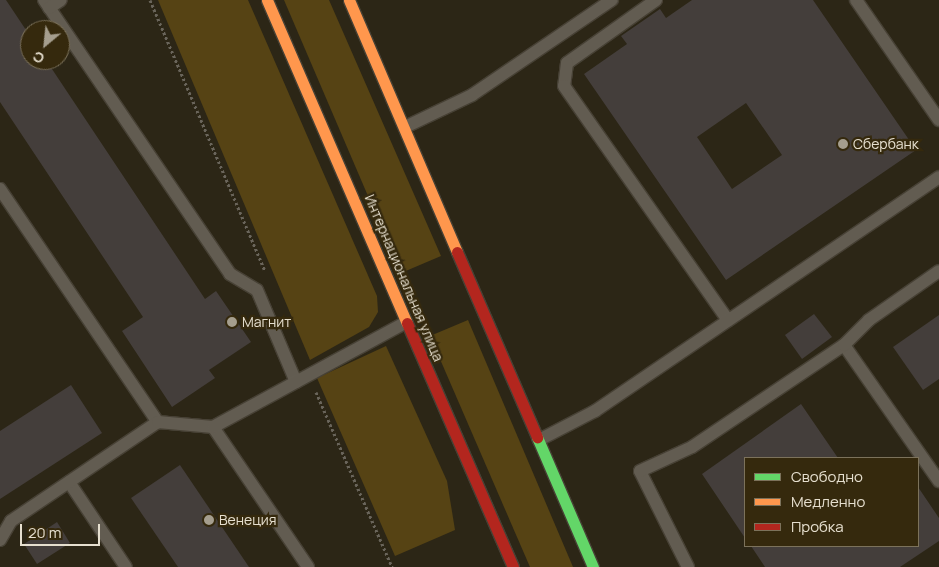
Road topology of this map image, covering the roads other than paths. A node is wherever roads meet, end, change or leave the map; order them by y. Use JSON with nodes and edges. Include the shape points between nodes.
{"nodes":[{"id":1,"x":61,"y":0,"type":"edge"},
{"id":2,"x":268,"y":0,"type":"edge"},
{"id":3,"x":350,"y":0,"type":"edge"},
{"id":4,"x":656,"y":0,"type":"edge"},
{"id":5,"x":856,"y":0,"type":"edge"},
{"id":6,"x":603,"y":2,"type":"edge"},
{"id":7,"x":47,"y":4,"type":"edge"},
{"id":8,"x":939,"y":120,"type":"edge"},
{"id":9,"x":405,"y":127,"type":"junction"},
{"id":10,"x":939,"y":176,"type":"edge"},
{"id":11,"x":0,"y":189,"type":"edge"},
{"id":12,"x":939,"y":271,"type":"edge"},
{"id":13,"x":728,"y":320,"type":"junction"},
{"id":14,"x":406,"y":322,"type":"junction"},
{"id":15,"x":844,"y":344,"type":"junction"},
{"id":16,"x":296,"y":382,"type":"junction"},
{"id":17,"x":158,"y":422,"type":"junction"},
{"id":18,"x":213,"y":427,"type":"junction"},
{"id":19,"x":539,"y":440,"type":"junction"},
{"id":20,"x":939,"y":481,"type":"edge"},
{"id":21,"x":69,"y":482,"type":"junction"},
{"id":22,"x":2,"y":531,"type":"edge"},
{"id":23,"x":126,"y":567,"type":"edge"},
{"id":24,"x":308,"y":567,"type":"edge"},
{"id":25,"x":513,"y":567,"type":"edge"},
{"id":26,"x":593,"y":567,"type":"edge"},
{"id":27,"x":688,"y":567,"type":"edge"}],
"edges":[{"from":1,"to":7,"type":"lane"},
{"from":2,"to":14,"type":"main road","name":"Интернациональная улица"},
{"from":3,"to":9,"type":"main road"},
{"from":4,"to":13,"type":"lane","via":[[567,63],[564,86]]},
{"from":5,"to":8,"type":"lane"},
{"from":6,"to":9,"type":"lane","via":[[472,95]]},
{"from":7,"to":16,"type":"lane","via":[[230,274],[257,290]]},
{"from":9,"to":19,"type":"main road"},
{"from":10,"to":13,"type":"lane"},
{"from":11,"to":17,"type":"lane"},
{"from":12,"to":15,"type":"lane","via":[[869,320]]},
{"from":13,"to":19,"type":"lane","via":[[594,412]]},
{"from":14,"to":16,"type":"lane"},
{"from":14,"to":25,"type":"main road","name":"Интернациональная улица"},
{"from":15,"to":20,"type":"lane"},
{"from":15,"to":27,"type":"lane","via":[[692,447],[640,471]]},
{"from":16,"to":18,"type":"lane"},
{"from":17,"to":18,"type":"lane"},
{"from":17,"to":21,"type":"lane"},
{"from":18,"to":24,"type":"lane"},
{"from":19,"to":26,"type":"main road"},
{"from":21,"to":22,"type":"lane"},
{"from":21,"to":23,"type":"lane"}]}
